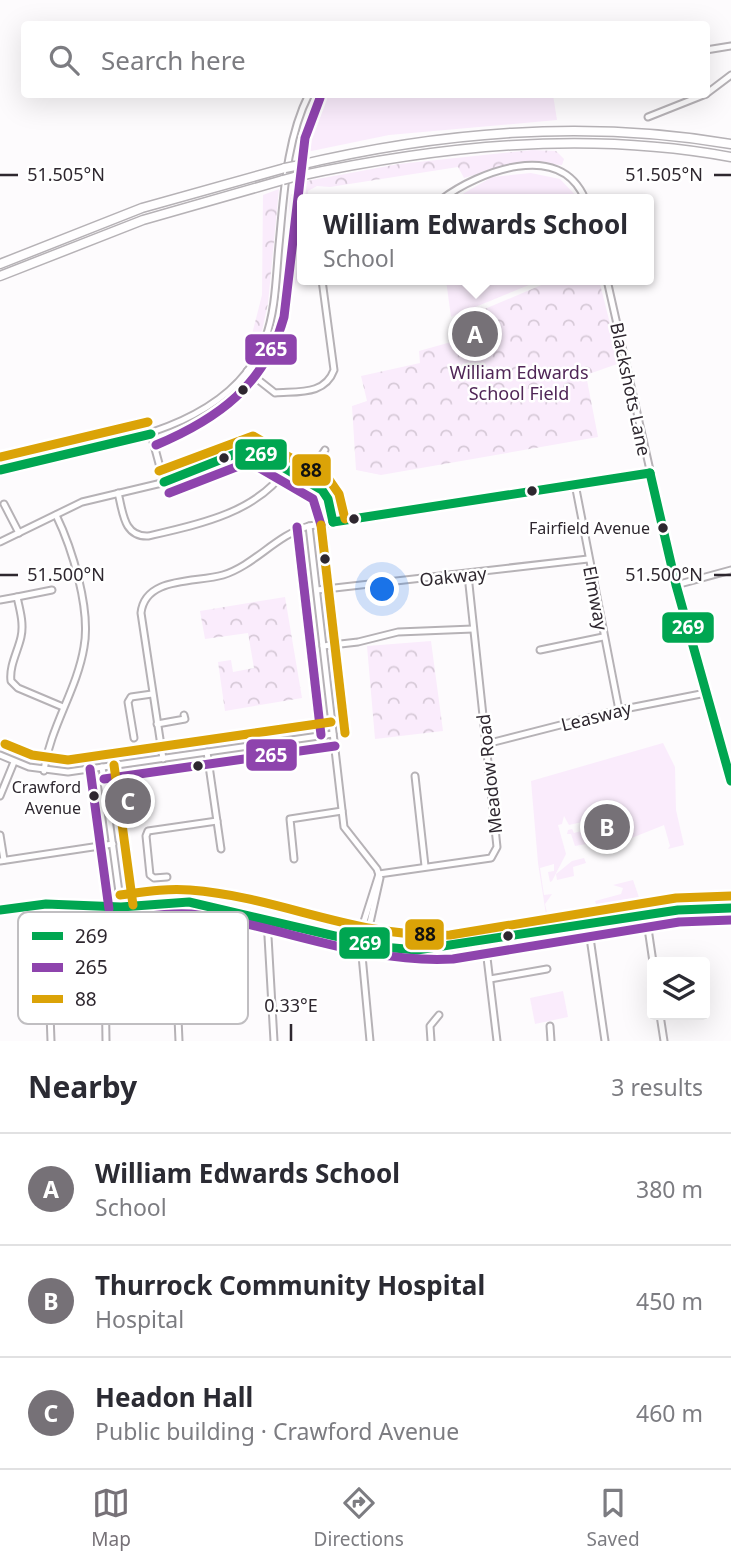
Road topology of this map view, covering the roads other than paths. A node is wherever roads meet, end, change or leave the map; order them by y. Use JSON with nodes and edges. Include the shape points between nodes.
{"nodes":[{"id":1,"x":731,"y":46,"type":"edge"},
{"id":2,"x":710,"y":49,"type":"edge"},
{"id":3,"x":731,"y":75,"type":"edge"},
{"id":4,"x":710,"y":91,"type":"edge"},
{"id":5,"x":307,"y":98,"type":"edge"},
{"id":6,"x":696,"y":98,"type":"edge"},
{"id":7,"x":648,"y":117,"type":"dead end"},
{"id":8,"x":731,"y":144,"type":"edge"},
{"id":9,"x":731,"y":157,"type":"edge"},
{"id":10,"x":450,"y":194,"type":"edge"},
{"id":11,"x":581,"y":194,"type":"edge"},
{"id":12,"x":0,"y":264,"type":"edge"},
{"id":13,"x":0,"y":276,"type":"edge"},
{"id":14,"x":323,"y":285,"type":"edge"},
{"id":15,"x":608,"y":285,"type":"edge"},
{"id":16,"x":247,"y":371,"type":"junction"},
{"id":17,"x":151,"y":434,"type":"junction"},
{"id":18,"x":325,"y":450,"type":"dead end"},
{"id":19,"x":287,"y":468,"type":"junction"},
{"id":20,"x":0,"y":470,"type":"edge"},
{"id":21,"x":650,"y":473,"type":"junction"},
{"id":22,"x":306,"y":479,"type":"junction"},
{"id":23,"x":164,"y":482,"type":"junction"},
{"id":24,"x":575,"y":484,"type":"junction"},
{"id":25,"x":118,"y":493,"type":"junction"},
{"id":26,"x":4,"y":504,"type":"dead end"},
{"id":27,"x":56,"y":515,"type":"junction"},
{"id":28,"x":332,"y":522,"type":"junction"},
{"id":29,"x":309,"y":526,"type":"junction"},
{"id":30,"x":19,"y":533,"type":"junction"},
{"id":31,"x":0,"y":542,"type":"edge"},
{"id":32,"x":588,"y":559,"type":"junction"},
{"id":33,"x":731,"y":570,"type":"edge"},
{"id":34,"x":468,"y":575,"type":"junction"},
{"id":35,"x":676,"y":585,"type":"junction"},
{"id":36,"x":52,"y":590,"type":"dead end"},
{"id":37,"x":317,"y":590,"type":"junction"},
{"id":38,"x":17,"y":597,"type":"junction"},
{"id":39,"x":0,"y":600,"type":"edge"},
{"id":40,"x":473,"y":629,"type":"junction"},
{"id":41,"x":603,"y":637,"type":"junction"},
{"id":42,"x":323,"y":646,"type":"junction"},
{"id":43,"x":540,"y":650,"type":"dead end"},
{"id":44,"x":706,"y":693,"type":"junction"},
{"id":45,"x":152,"y":694,"type":"junction"},
{"id":46,"x":62,"y":707,"type":"junction"},
{"id":47,"x":619,"y":710,"type":"junction"},
{"id":48,"x":184,"y":715,"type":"dead end"},
{"id":49,"x":157,"y":724,"type":"junction"},
{"id":50,"x":333,"y":734,"type":"junction"},
{"id":51,"x":134,"y":738,"type":"dead end"},
{"id":52,"x":486,"y":744,"type":"junction"},
{"id":53,"x":207,"y":752,"type":"junction"},
{"id":54,"x":0,"y":755,"type":"edge"},
{"id":55,"x":163,"y":759,"type":"junction"},
{"id":56,"x":14,"y":762,"type":"junction"},
{"id":57,"x":102,"y":767,"type":"junction"},
{"id":58,"x":44,"y":771,"type":"junction"},
{"id":59,"x":415,"y":776,"type":"dead end"},
{"id":60,"x":731,"y":781,"type":"edge"},
{"id":61,"x":0,"y":796,"type":"edge"},
{"id":62,"x":342,"y":811,"type":"junction"},
{"id":63,"x":216,"y":821,"type":"junction"},
{"id":64,"x":0,"y":835,"type":"edge"},
{"id":65,"x":113,"y":844,"type":"junction"},
{"id":66,"x":221,"y":849,"type":"dead end"},
{"id":67,"x":294,"y":859,"type":"dead end"},
{"id":68,"x":2,"y":860,"type":"edge"},
{"id":69,"x":425,"y":866,"type":"junction"},
{"id":70,"x":379,"y":874,"type":"junction"},
{"id":71,"x":167,"y":877,"type":"dead end"},
{"id":72,"x":173,"y":902,"type":"junction"},
{"id":73,"x":46,"y":904,"type":"junction"},
{"id":74,"x":121,"y":907,"type":"junction"},
{"id":75,"x":731,"y":908,"type":"edge"},
{"id":76,"x":0,"y":910,"type":"edge"},
{"id":77,"x":46,"y":912,"type":"edge"},
{"id":78,"x":173,"y":912,"type":"edge"},
{"id":79,"x":236,"y":912,"type":"edge"},
{"id":80,"x":248,"y":915,"type":"edge"},
{"id":81,"x":646,"y":915,"type":"junction"},
{"id":82,"x":267,"y":919,"type":"junction"},
{"id":83,"x":588,"y":924,"type":"junction"},
{"id":84,"x":362,"y":941,"type":"junction"},
{"id":85,"x":485,"y":942,"type":"junction"},
{"id":86,"x":652,"y":957,"type":"edge"},
{"id":87,"x":547,"y":969,"type":"dead end"},
{"id":88,"x":490,"y":979,"type":"junction"},
{"id":89,"x":439,"y":1015,"type":"dead end"},
{"id":90,"x":661,"y":1020,"type":"edge"},
{"id":91,"x":550,"y":1026,"type":"dead end"},
{"id":92,"x":274,"y":1041,"type":"edge"},
{"id":93,"x":370,"y":1041,"type":"edge"},
{"id":94,"x":431,"y":1041,"type":"edge"},
{"id":95,"x":497,"y":1041,"type":"edge"},
{"id":96,"x":551,"y":1041,"type":"edge"},
{"id":97,"x":604,"y":1041,"type":"edge"},
{"id":98,"x":664,"y":1041,"type":"edge"}],
"edges":[{"from":1,"to":2,"type":"street"},
{"from":3,"to":4,"type":"street"},
{"from":5,"to":16,"type":"street","via":[[293,135],[272,316],[265,340]]},
{"from":6,"to":7,"type":"street"},
{"from":8,"to":12,"type":"highway","bridge":true,"via":[[638,131],[516,131],[399,145],[285,168],[142,208]]},
{"from":9,"to":13,"type":"highway","bridge":true,"via":[[607,142],[527,143],[393,157],[294,177],[143,220]]},
{"from":10,"to":11,"type":"street","via":[[478,176],[526,166],[566,175]]},
{"from":14,"to":16,"type":"street","via":[[334,370],[330,382],[318,389],[275,393]]},
{"from":15,"to":21,"type":"street","name":"Blackshots Lane"},
{"from":16,"to":17,"type":"street","via":[[217,401]]},
{"from":17,"to":20,"type":"street"},
{"from":17,"to":23,"type":"street"},
{"from":18,"to":22,"type":"street"},
{"from":19,"to":22,"type":"street"},
{"from":19,"to":23,"type":"street","via":[[246,448]]},
{"from":19,"to":25,"type":"street","via":[[275,485],[222,516],[148,536],[128,528]]},
{"from":21,"to":24,"type":"street"},
{"from":21,"to":35,"type":"street","name":"Blackshots Lane"},
{"from":22,"to":28,"type":"street","via":[[326,495]]},
{"from":23,"to":25,"type":"street"},
{"from":24,"to":28,"type":"street"},
{"from":24,"to":32,"type":"street","name":"Elmway"},
{"from":25,"to":27,"type":"street","via":[[82,502]]},
{"from":26,"to":30,"type":"street"},
{"from":27,"to":30,"type":"street"},
{"from":27,"to":46,"type":"street","via":[[71,549],[85,636]]},
{"from":28,"to":29,"type":"street"},
{"from":29,"to":37,"type":"street"},
{"from":29,"to":45,"type":"street","via":[[231,572],[162,586],[147,595],[141,613]]},
{"from":30,"to":31,"type":"street"},
{"from":32,"to":34,"type":"street","name":"Oakway"},
{"from":32,"to":41,"type":"street","name":"Elmway"},
{"from":33,"to":35,"type":"street"},
{"from":34,"to":37,"type":"street","name":"Oakway"},
{"from":34,"to":40,"type":"street","name":"Meadow Road"},
{"from":35,"to":44,"type":"street","name":"Blackshots Lane"},
{"from":36,"to":38,"type":"street"},
{"from":37,"to":42,"type":"street"},
{"from":38,"to":39,"type":"street"},
{"from":38,"to":46,"type":"street","via":[[22,630],[11,681]]},
{"from":40,"to":42,"type":"street","via":[[398,632]]},
{"from":40,"to":52,"type":"street","name":"Meadow Road"},
{"from":41,"to":43,"type":"street"},
{"from":41,"to":47,"type":"street","name":"Elmway"},
{"from":42,"to":50,"type":"street"},
{"from":44,"to":47,"type":"street","name":"Leasway"},
{"from":44,"to":60,"type":"street","name":"Blackshots Lane"},
{"from":45,"to":49,"type":"street"},
{"from":45,"to":51,"type":"street","via":[[131,697],[128,702]]},
{"from":46,"to":58,"type":"street"},
{"from":47,"to":52,"type":"street","name":"Leasway"},
{"from":48,"to":49,"type":"street","via":[[185,719]]},
{"from":49,"to":55,"type":"street"},
{"from":50,"to":53,"type":"street"},
{"from":50,"to":62,"type":"street"},
{"from":52,"to":69,"type":"street","name":"Meadow Road","via":[[495,854]]},
{"from":53,"to":55,"type":"street"},
{"from":53,"to":63,"type":"street"},
{"from":54,"to":56,"type":"street"},
{"from":55,"to":57,"type":"street"},
{"from":56,"to":58,"type":"street"},
{"from":56,"to":61,"type":"street"},
{"from":57,"to":58,"type":"street"},
{"from":57,"to":65,"type":"street"},
{"from":59,"to":69,"type":"street"},
{"from":62,"to":67,"type":"street","via":[[290,819]]},
{"from":62,"to":70,"type":"street","via":[[348,834]]},
{"from":63,"to":66,"type":"street"},
{"from":63,"to":71,"type":"street","via":[[148,831],[150,875]]},
{"from":64,"to":68,"type":"street"},
{"from":65,"to":68,"type":"street"},
{"from":65,"to":74,"type":"street"},
{"from":69,"to":70,"type":"street","name":"Meadow Road"},
{"from":70,"to":84,"type":"street","via":[[360,934]]},
{"from":72,"to":74,"type":"street"},
{"from":72,"to":78,"type":"street"},
{"from":72,"to":79,"type":"street"},
{"from":73,"to":74,"type":"street"},
{"from":73,"to":76,"type":"street"},
{"from":73,"to":77,"type":"street"},
{"from":75,"to":81,"type":"street"},
{"from":80,"to":82,"type":"street"},
{"from":81,"to":83,"type":"street"},
{"from":81,"to":86,"type":"street"},
{"from":82,"to":84,"type":"street"},
{"from":82,"to":92,"type":"street"},
{"from":83,"to":85,"type":"street"},
{"from":83,"to":97,"type":"street"},
{"from":84,"to":85,"type":"street","via":[[417,950]]},
{"from":84,"to":93,"type":"street"},
{"from":85,"to":88,"type":"street"},
{"from":87,"to":88,"type":"street"},
{"from":88,"to":95,"type":"street"},
{"from":89,"to":94,"type":"street","via":[[430,1026]]},
{"from":90,"to":98,"type":"street"},
{"from":91,"to":96,"type":"street"}]}
